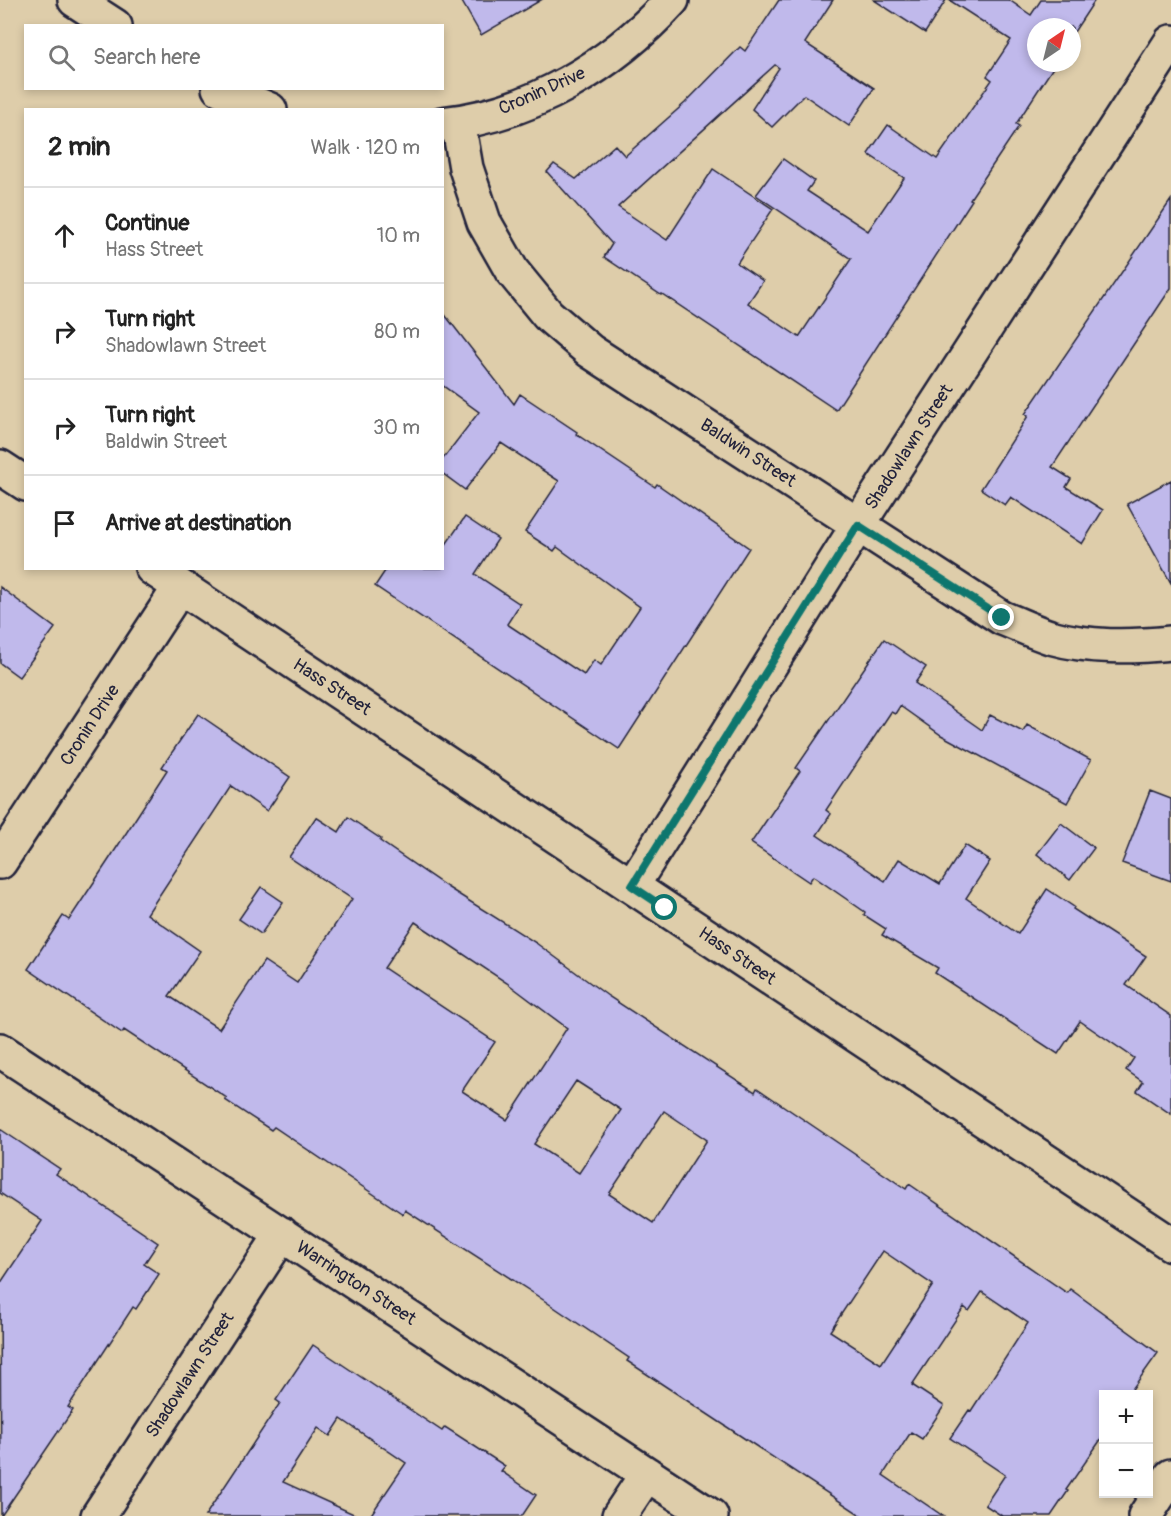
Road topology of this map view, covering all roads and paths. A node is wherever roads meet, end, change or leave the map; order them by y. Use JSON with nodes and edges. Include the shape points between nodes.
{"nodes":[{"id":1,"x":75,"y":0,"type":"edge"},
{"id":2,"x":672,"y":0,"type":"edge"},
{"id":3,"x":112,"y":24,"type":"edge"},
{"id":4,"x":1171,"y":42,"type":"edge"},
{"id":5,"x":224,"y":90,"type":"edge"},
{"id":6,"x":265,"y":108,"type":"edge"},
{"id":7,"x":450,"y":123,"type":"edge"},
{"id":8,"x":0,"y":467,"type":"edge"},
{"id":9,"x":24,"y":483,"type":"edge"},
{"id":10,"x":858,"y":525,"type":"junction"},
{"id":11,"x":155,"y":570,"type":"edge"},
{"id":12,"x":180,"y":587,"type":"junction"},
{"id":13,"x":1171,"y":642,"type":"edge"},
{"id":14,"x":0,"y":862,"type":"edge"},
{"id":15,"x":632,"y":886,"type":"junction"},
{"id":16,"x":0,"y":1050,"type":"edge"},
{"id":17,"x":282,"y":1234,"type":"junction"},
{"id":18,"x":1171,"y":1244,"type":"edge"},
{"id":19,"x":647,"y":1474,"type":"junction"},
{"id":20,"x":1171,"y":1476,"type":"edge"},
{"id":21,"x":98,"y":1516,"type":"edge"},
{"id":22,"x":619,"y":1516,"type":"edge"},
{"id":23,"x":711,"y":1516,"type":"edge"},
{"id":24,"x":1145,"y":1516,"type":"edge"}],
"edges":[{"from":1,"to":3,"type":"street"},
{"from":2,"to":7,"type":"street","name":"Cronin Drive","via":[[609,58],[567,84],[510,109]]},
{"from":4,"to":10,"type":"street","name":"Shadowlawn Street"},
{"from":5,"to":6,"type":"street"},
{"from":7,"to":10,"type":"street","name":"Baldwin Street","via":[[484,222],[512,271],[548,315],[591,351]]},
{"from":8,"to":9,"type":"street"},
{"from":10,"to":13,"type":"street","name":"Baldwin Street","via":[[1002,618],[1050,637],[1096,646]]},
{"from":10,"to":15,"type":"street","name":"Shadowlawn Street"},
{"from":11,"to":12,"type":"street","name":"Hass Street"},
{"from":12,"to":14,"type":"street","name":"Cronin Drive"},
{"from":12,"to":15,"type":"street","name":"Hass Street"},
{"from":15,"to":18,"type":"street","name":"Hass Street"},
{"from":16,"to":17,"type":"street","name":"Warrington Street"},
{"from":17,"to":19,"type":"street","name":"Warrington Street"},
{"from":17,"to":21,"type":"street","name":"Shadowlawn Street"},
{"from":19,"to":22,"type":"street"},
{"from":19,"to":23,"type":"street","name":"Warrington Street"},
{"from":20,"to":24,"type":"street"}]}
